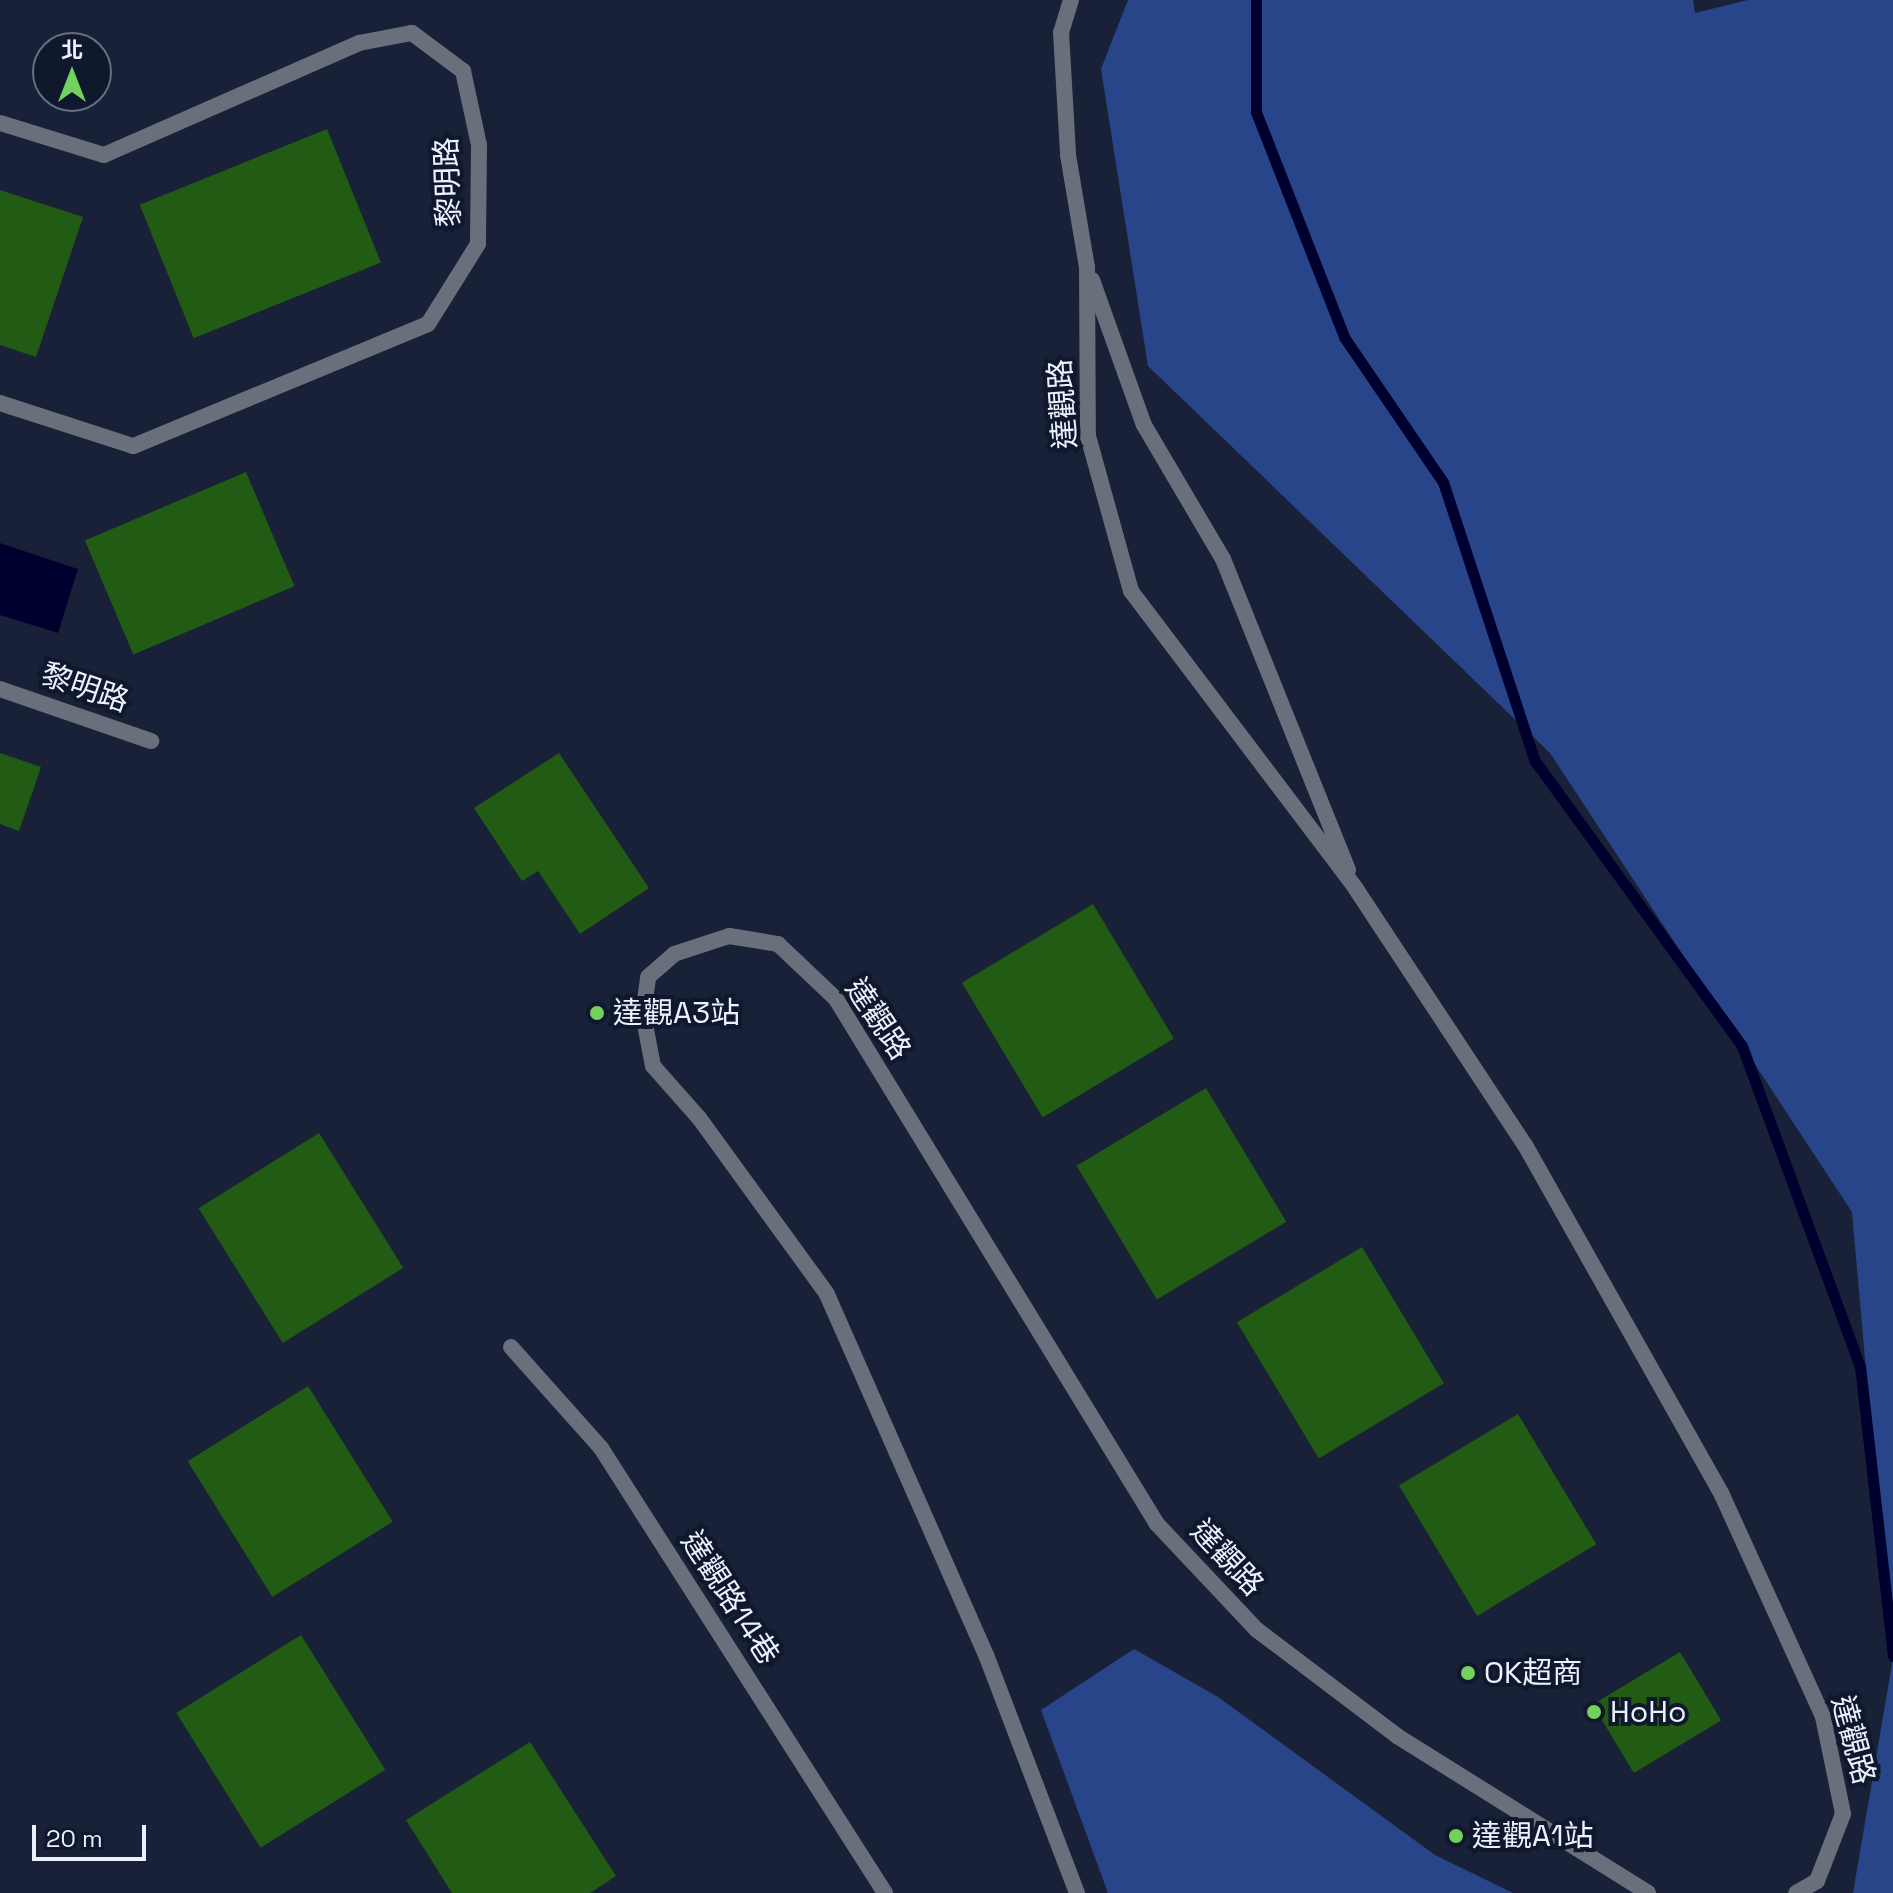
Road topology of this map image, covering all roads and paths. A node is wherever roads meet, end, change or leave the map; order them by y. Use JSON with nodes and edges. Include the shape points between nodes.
{"nodes":[{"id":1,"x":1071,"y":0,"type":"edge"},
{"id":2,"x":0,"y":123,"type":"edge"},
{"id":3,"x":1087,"y":267,"type":"junction"},
{"id":4,"x":0,"y":403,"type":"edge"},
{"id":5,"x":0,"y":689,"type":"edge"},
{"id":6,"x":151,"y":741,"type":"dead end"},
{"id":7,"x":1356,"y":889,"type":"junction"},
{"id":8,"x":511,"y":1347,"type":"dead end"},
{"id":9,"x":885,"y":1893,"type":"edge"},
{"id":10,"x":1077,"y":1893,"type":"edge"},
{"id":11,"x":1648,"y":1893,"type":"edge"},
{"id":12,"x":1796,"y":1893,"type":"edge"}],
"edges":[{"from":1,"to":3,"type":"street","name":"達觀路","via":[[1061,32],[1066,125]]},
{"from":2,"to":4,"type":"street","name":"黎明路","via":[[104,155],[359,43],[412,33],[463,71],[479,145],[478,244],[428,324],[133,446]]},
{"from":3,"to":7,"type":"street","name":"達觀路","via":[[1144,425],[1223,559]]},
{"from":3,"to":7,"type":"street","name":"達觀路","via":[[1088,436],[1131,591]]},
{"from":5,"to":6,"type":"street","name":"黎明路"},
{"from":7,"to":12,"type":"street","name":"達觀路","via":[[1532,1159],[1722,1495],[1823,1717],[1843,1814],[1817,1881]]},
{"from":8,"to":9,"type":"street","name":"達觀路14巷","via":[[601,1448]]},
{"from":10,"to":11,"type":"street","name":"達觀路","via":[[986,1655],[827,1294],[699,1118],[653,1066],[643,1014],[648,977],[674,954],[729,936],[778,944],[836,999],[1157,1524],[1257,1630],[1397,1736]]}]}
